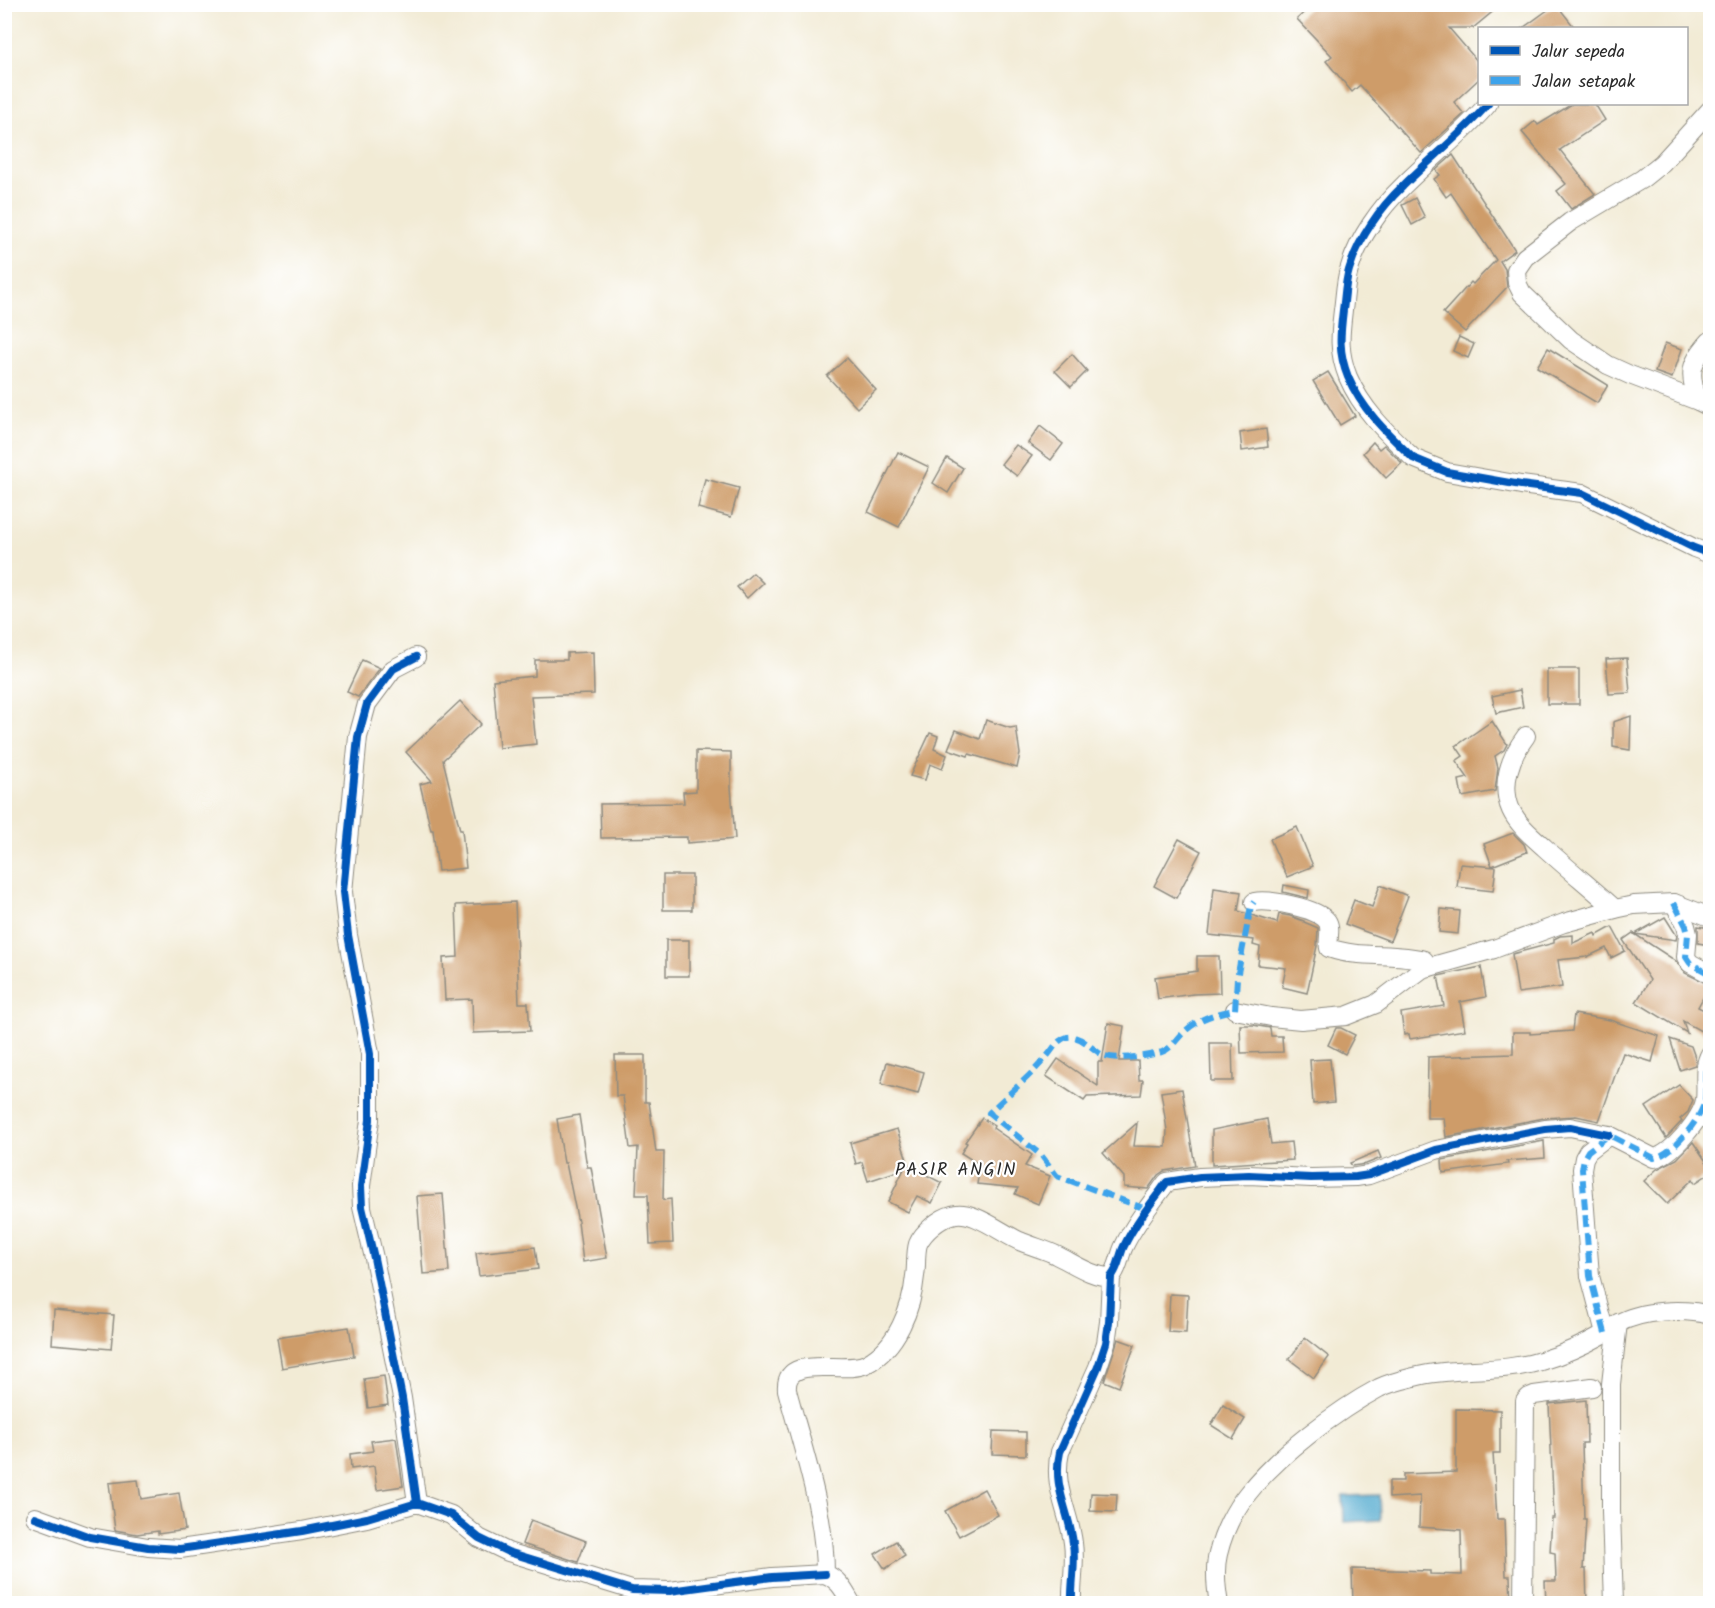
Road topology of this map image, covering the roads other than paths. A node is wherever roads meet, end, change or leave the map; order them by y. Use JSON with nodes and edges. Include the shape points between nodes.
{"nodes":[{"id":1,"x":1487,"y":105,"type":"edge"},
{"id":2,"x":1710,"y":110,"type":"edge"},
{"id":3,"x":1710,"y":341,"type":"edge"},
{"id":4,"x":1704,"y":404,"type":"edge"},
{"id":5,"x":1710,"y":554,"type":"edge"},
{"id":6,"x":416,"y":657,"type":"dead end"},
{"id":7,"x":1526,"y":736,"type":"dead end"},
{"id":8,"x":1254,"y":902,"type":"dead end"},
{"id":9,"x":1674,"y":903,"type":"junction"},
{"id":10,"x":1615,"y":909,"type":"junction"},
{"id":11,"x":1710,"y":917,"type":"edge"},
{"id":12,"x":1429,"y":967,"type":"junction"},
{"id":13,"x":1710,"y":974,"type":"edge"},
{"id":14,"x":1235,"y":1010,"type":"dead end"},
{"id":15,"x":1710,"y":1054,"type":"edge"},
{"id":16,"x":1610,"y":1135,"type":"junction"},
{"id":17,"x":1111,"y":1276,"type":"junction"},
{"id":18,"x":1710,"y":1315,"type":"edge"},
{"id":19,"x":1611,"y":1328,"type":"junction"},
{"id":20,"x":1592,"y":1387,"type":"dead end"},
{"id":21,"x":417,"y":1503,"type":"junction"},
{"id":22,"x":35,"y":1517,"type":"dead end"},
{"id":23,"x":825,"y":1574,"type":"junction"},
{"id":24,"x":852,"y":1604,"type":"edge"},
{"id":25,"x":1072,"y":1604,"type":"edge"},
{"id":26,"x":1219,"y":1604,"type":"edge"},
{"id":27,"x":1523,"y":1604,"type":"edge"},
{"id":28,"x":1614,"y":1604,"type":"edge"}],
"edges":[{"from":1,"to":5,"type":"street","via":[[1402,186],[1359,246],[1349,268],[1339,330],[1348,378],[1378,424],[1420,462],[1447,472],[1582,493]]},
{"from":2,"to":4,"type":"street","via":[[1662,163],[1570,222],[1525,257],[1516,270],[1522,293],[1571,340],[1623,372]]},
{"from":3,"to":4,"type":"street","via":[[1693,366],[1692,385]]},
{"from":6,"to":21,"type":"street","via":[[393,669],[367,704],[358,737],[343,892],[370,1054],[370,1120],[362,1207],[402,1398]]},
{"from":7,"to":10,"type":"street","via":[[1507,773],[1511,811],[1530,834]]},
{"from":8,"to":12,"type":"street","via":[[1303,909],[1321,916],[1329,927],[1329,948],[1343,953],[1409,956],[1424,960]]},
{"from":9,"to":10,"type":"street"},
{"from":9,"to":11,"type":"street"},
{"from":9,"to":13,"type":"street","via":[[1688,934],[1686,957]]},
{"from":10,"to":12,"type":"street"},
{"from":12,"to":14,"type":"street","via":[[1376,1004],[1346,1016],[1301,1020]]},
{"from":15,"to":16,"type":"street","via":[[1703,1108],[1673,1147],[1654,1158]]},
{"from":16,"to":17,"type":"street","via":[[1570,1127],[1545,1129],[1436,1150],[1356,1177],[1250,1174],[1167,1182],[1146,1209]]},
{"from":16,"to":19,"type":"street","via":[[1588,1151],[1582,1169],[1590,1276]]},
{"from":17,"to":23,"type":"street","via":[[1095,1274],[969,1215],[954,1214],[932,1227],[920,1241],[908,1312],[896,1335],[880,1353],[858,1367],[808,1367],[790,1374],[787,1390],[816,1502]]},
{"from":17,"to":25,"type":"street","via":[[1106,1343],[1057,1464],[1058,1486],[1074,1547]]},
{"from":18,"to":19,"type":"street","via":[[1669,1310]]},
{"from":19,"to":26,"type":"street","via":[[1542,1361],[1452,1370],[1380,1387],[1314,1431],[1248,1493],[1230,1522],[1218,1554],[1215,1581]]},
{"from":19,"to":28,"type":"street"},
{"from":20,"to":27,"type":"street","via":[[1534,1395],[1525,1401]]},
{"from":21,"to":22,"type":"street","via":[[302,1531],[180,1549],[90,1537]]},
{"from":21,"to":23,"type":"street","via":[[451,1515],[479,1538],[508,1552],[632,1590],[670,1591]]},
{"from":23,"to":24,"type":"street","via":[[839,1582]]}]}
